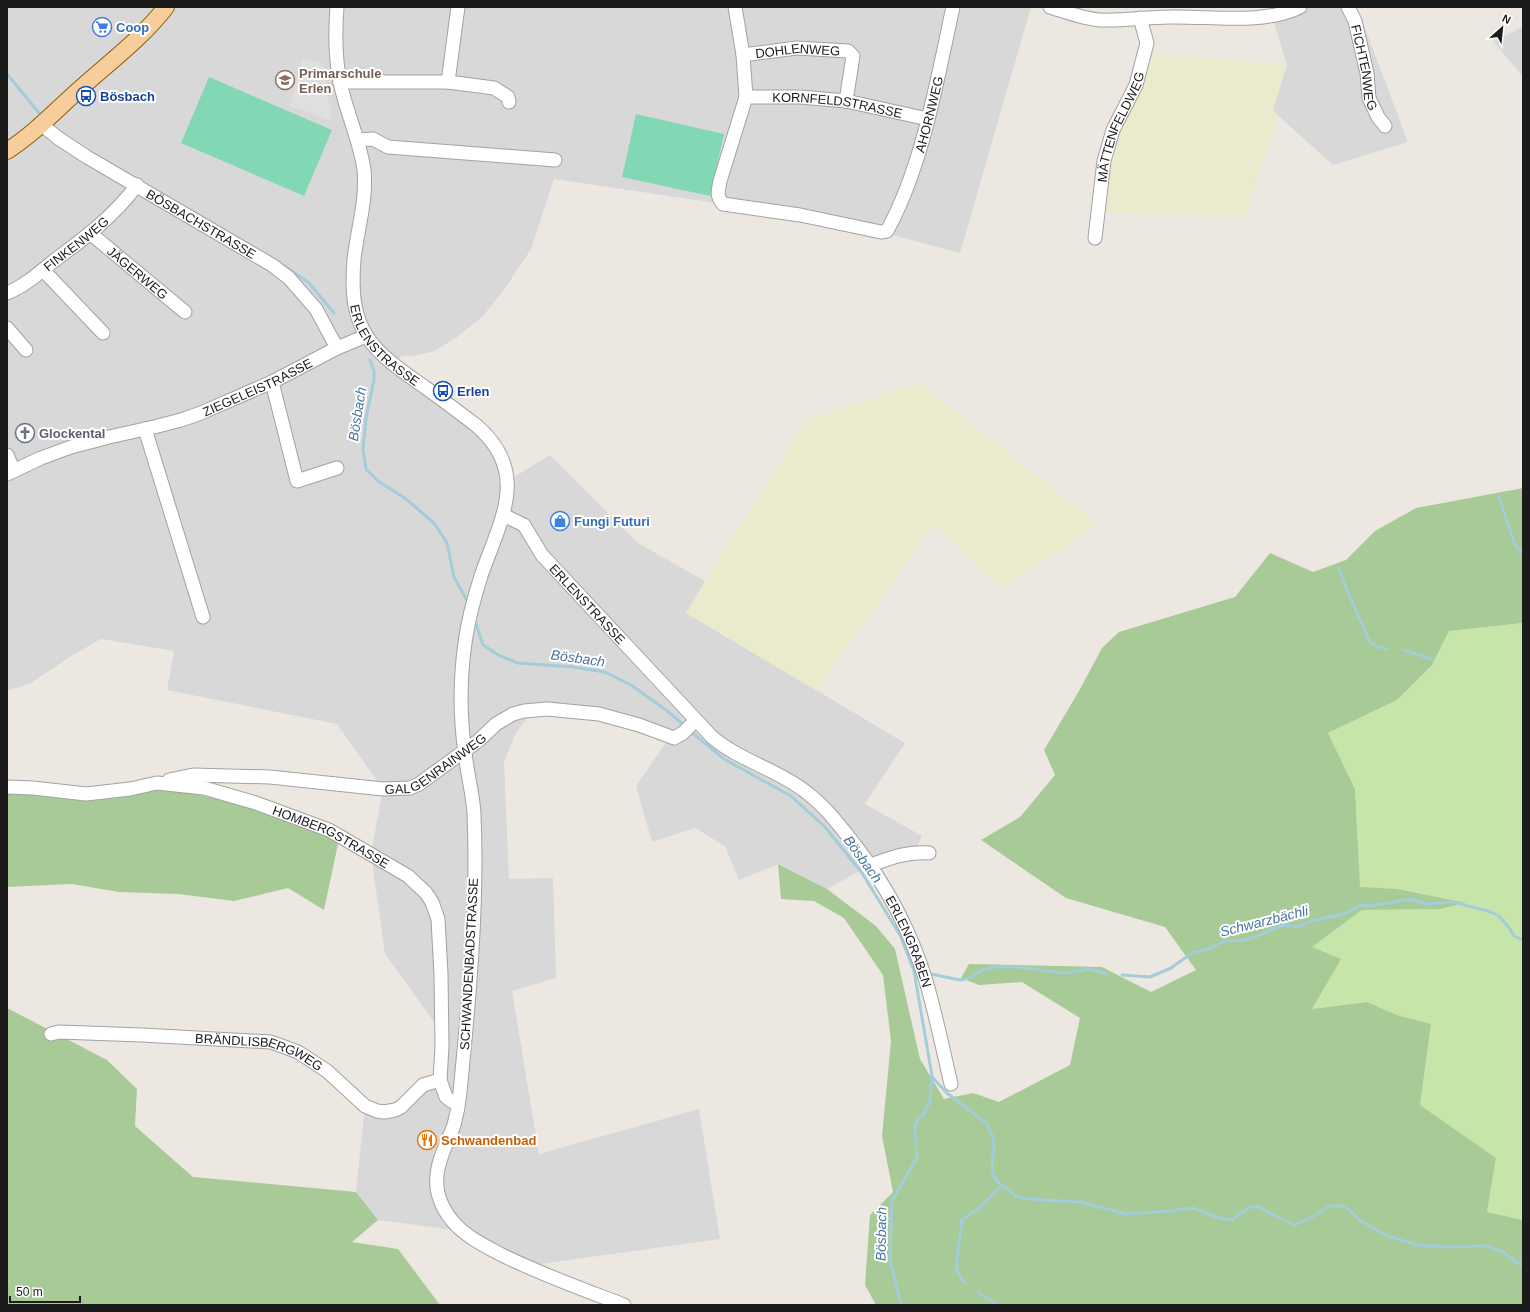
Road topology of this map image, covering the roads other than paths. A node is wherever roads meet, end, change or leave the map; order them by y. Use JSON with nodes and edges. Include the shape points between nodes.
{"nodes":[{"id":1,"x":166,"y":7,"type":"edge"},
{"id":2,"x":337,"y":7,"type":"edge"},
{"id":3,"x":458,"y":7,"type":"edge"},
{"id":4,"x":735,"y":7,"type":"edge"},
{"id":5,"x":953,"y":7,"type":"edge"},
{"id":6,"x":1050,"y":7,"type":"edge"},
{"id":7,"x":1300,"y":7,"type":"edge"},
{"id":8,"x":1348,"y":7,"type":"edge"},
{"id":9,"x":1140,"y":18,"type":"junction"},
{"id":10,"x":743,"y":55,"type":"junction"},
{"id":11,"x":448,"y":82,"type":"junction"},
{"id":12,"x":340,"y":83,"type":"junction"},
{"id":13,"x":746,"y":97,"type":"junction"},
{"id":14,"x":846,"y":101,"type":"junction"},
{"id":15,"x":509,"y":102,"type":"dead end"},
{"id":16,"x":928,"y":119,"type":"junction"},
{"id":17,"x":42,"y":124,"type":"junction"},
{"id":18,"x":1385,"y":126,"type":"dead end"},
{"id":19,"x":358,"y":140,"type":"junction"},
{"id":20,"x":7,"y":151,"type":"edge"},
{"id":21,"x":554,"y":160,"type":"dead end"},
{"id":22,"x":137,"y":185,"type":"junction"},
{"id":23,"x":90,"y":233,"type":"junction"},
{"id":24,"x":1095,"y":238,"type":"dead end"},
{"id":25,"x":43,"y":270,"type":"junction"},
{"id":26,"x":7,"y":293,"type":"edge"},
{"id":27,"x":186,"y":312,"type":"dead end"},
{"id":28,"x":7,"y":328,"type":"edge"},
{"id":29,"x":103,"y":333,"type":"dead end"},
{"id":30,"x":366,"y":336,"type":"junction"},
{"id":31,"x":337,"y":348,"type":"junction"},
{"id":32,"x":26,"y":350,"type":"dead end"},
{"id":33,"x":272,"y":382,"type":"junction"},
{"id":34,"x":145,"y":430,"type":"junction"},
{"id":35,"x":7,"y":455,"type":"edge"},
{"id":36,"x":337,"y":468,"type":"dead end"},
{"id":37,"x":11,"y":472,"type":"edge"},
{"id":38,"x":503,"y":515,"type":"junction"},
{"id":39,"x":203,"y":617,"type":"dead end"},
{"id":40,"x":689,"y":726,"type":"junction"},
{"id":41,"x":464,"y":751,"type":"junction"},
{"id":42,"x":157,"y":783,"type":"junction"},
{"id":43,"x":7,"y":787,"type":"edge"},
{"id":44,"x":929,"y":853,"type":"dead end"},
{"id":45,"x":871,"y":865,"type":"junction"},
{"id":46,"x":51,"y":1034,"type":"dead end"},
{"id":47,"x":440,"y":1080,"type":"junction"},
{"id":48,"x":951,"y":1084,"type":"dead end"},
{"id":49,"x":458,"y":1103,"type":"junction"},
{"id":50,"x":624,"y":1305,"type":"edge"}],
"edges":[{"from":1,"to":17,"type":"main road","via":[[130,45]]},
{"from":2,"to":12,"type":"street","name":"ERLENSTRASSE","via":[[336,50]]},
{"from":3,"to":11,"type":"street"},
{"from":4,"to":10,"type":"street"},
{"from":5,"to":16,"type":"street","name":"AHORNWEG"},
{"from":6,"to":9,"type":"street","via":[[1099,20]]},
{"from":7,"to":9,"type":"street","via":[[1263,18]]},
{"from":8,"to":18,"type":"street","name":"FICHTENWEG","via":[[1359,36],[1367,73],[1369,98]]},
{"from":9,"to":24,"type":"street","name":"MÄTTENFELDWEG","via":[[1147,43],[1136,85],[1113,130],[1104,160]]},
{"from":10,"to":13,"type":"street"},
{"from":10,"to":14,"type":"street","name":"DOHLENWEG","via":[[797,48],[848,51],[853,56]]},
{"from":11,"to":12,"type":"street"},
{"from":11,"to":15,"type":"street","via":[[494,88],[508,97]]},
{"from":12,"to":19,"type":"street","name":"ERLENSTRASSE"},
{"from":13,"to":14,"type":"street","name":"KORNFELDSTRASSE","via":[[800,97]]},
{"from":13,"to":16,"type":"street","name":"AHORNWEG","via":[[720,181],[718,198],[723,204],[800,215],[881,232],[887,231],[894,218],[916,162]]},
{"from":14,"to":16,"type":"street","name":"KORNFELDSTRASSE"},
{"from":17,"to":20,"type":"main road"},
{"from":17,"to":22,"type":"street","name":"BÖSBACHSTRASSE","via":[[87,157]]},
{"from":19,"to":21,"type":"street","via":[[369,138],[388,147]]},
{"from":19,"to":30,"type":"street","name":"ERLENSTRASSE","via":[[364,171],[364,191],[353,282],[358,318]]},
{"from":22,"to":23,"type":"street","name":"FINKENWEG","via":[[124,202]]},
{"from":22,"to":31,"type":"street","name":"BÖSBACHSTRASSE","via":[[272,265],[289,278],[316,309]]},
{"from":23,"to":25,"type":"street","name":"FINKENWEG"},
{"from":23,"to":27,"type":"street","name":"JÄGERWEG"},
{"from":25,"to":26,"type":"street","name":"FINKENWEG"},
{"from":25,"to":29,"type":"street"},
{"from":28,"to":32,"type":"street"},
{"from":30,"to":31,"type":"street","name":"ZIEGELEISTRASSE"},
{"from":30,"to":38,"type":"street","name":"ERLENSTRASSE","via":[[382,356],[489,437],[498,451],[508,481],[508,495]]},
{"from":31,"to":33,"type":"street","name":"ZIEGELEISTRASSE"},
{"from":33,"to":34,"type":"street","name":"ZIEGELEISTRASSE","via":[[181,420]]},
{"from":33,"to":36,"type":"street","via":[[297,481]]},
{"from":34,"to":37,"type":"street","name":"ZIEGELEISTRASSE","via":[[71,447]]},
{"from":34,"to":39,"type":"street"},
{"from":35,"to":37,"type":"street"},
{"from":38,"to":40,"type":"street","name":"ERLENSTRASSE","via":[[524,525],[542,555]]},
{"from":38,"to":41,"type":"street","name":"SCHWANDENBADSTRASSE","via":[[477,590],[465,641],[461,677]]},
{"from":40,"to":41,"type":"street","name":"GALGENRAINWEG","via":[[678,737],[670,737],[599,714],[535,709],[504,719]]},
{"from":40,"to":45,"type":"street","name":"ERLENGRABEN","via":[[735,754],[793,782],[816,800]]},
{"from":41,"to":42,"type":"street","name":"GALGENRAINWEG","via":[[410,788],[384,789],[270,777],[201,775]]},
{"from":41,"to":49,"type":"street","name":"SCHWANDENBADSTRASSE","via":[[474,813],[474,895]]},
{"from":42,"to":43,"type":"street","name":"HOMBERGSTRASSE","via":[[86,794]]},
{"from":42,"to":47,"type":"street","name":"HOMBERGSTRASSE","via":[[204,788],[256,803],[329,830],[408,876],[426,894],[436,911],[440,930]]},
{"from":44,"to":45,"type":"street","via":[[902,855]]},
{"from":45,"to":48,"type":"street","name":"ERLENGRABEN","via":[[902,920],[916,953],[926,981]]},
{"from":46,"to":47,"type":"street","name":"BRÄNDLISBERGWEG","via":[[142,1034],[271,1042],[298,1052],[327,1070],[365,1106],[384,1112],[401,1107],[423,1085]]},
{"from":47,"to":49,"type":"street","name":"HOMBERGSTRASSE","via":[[446,1097]]},
{"from":49,"to":50,"type":"street","name":"SCHWANDENBADSTRASSE","via":[[437,1176],[439,1199],[456,1225],[485,1246],[526,1266]]}]}
